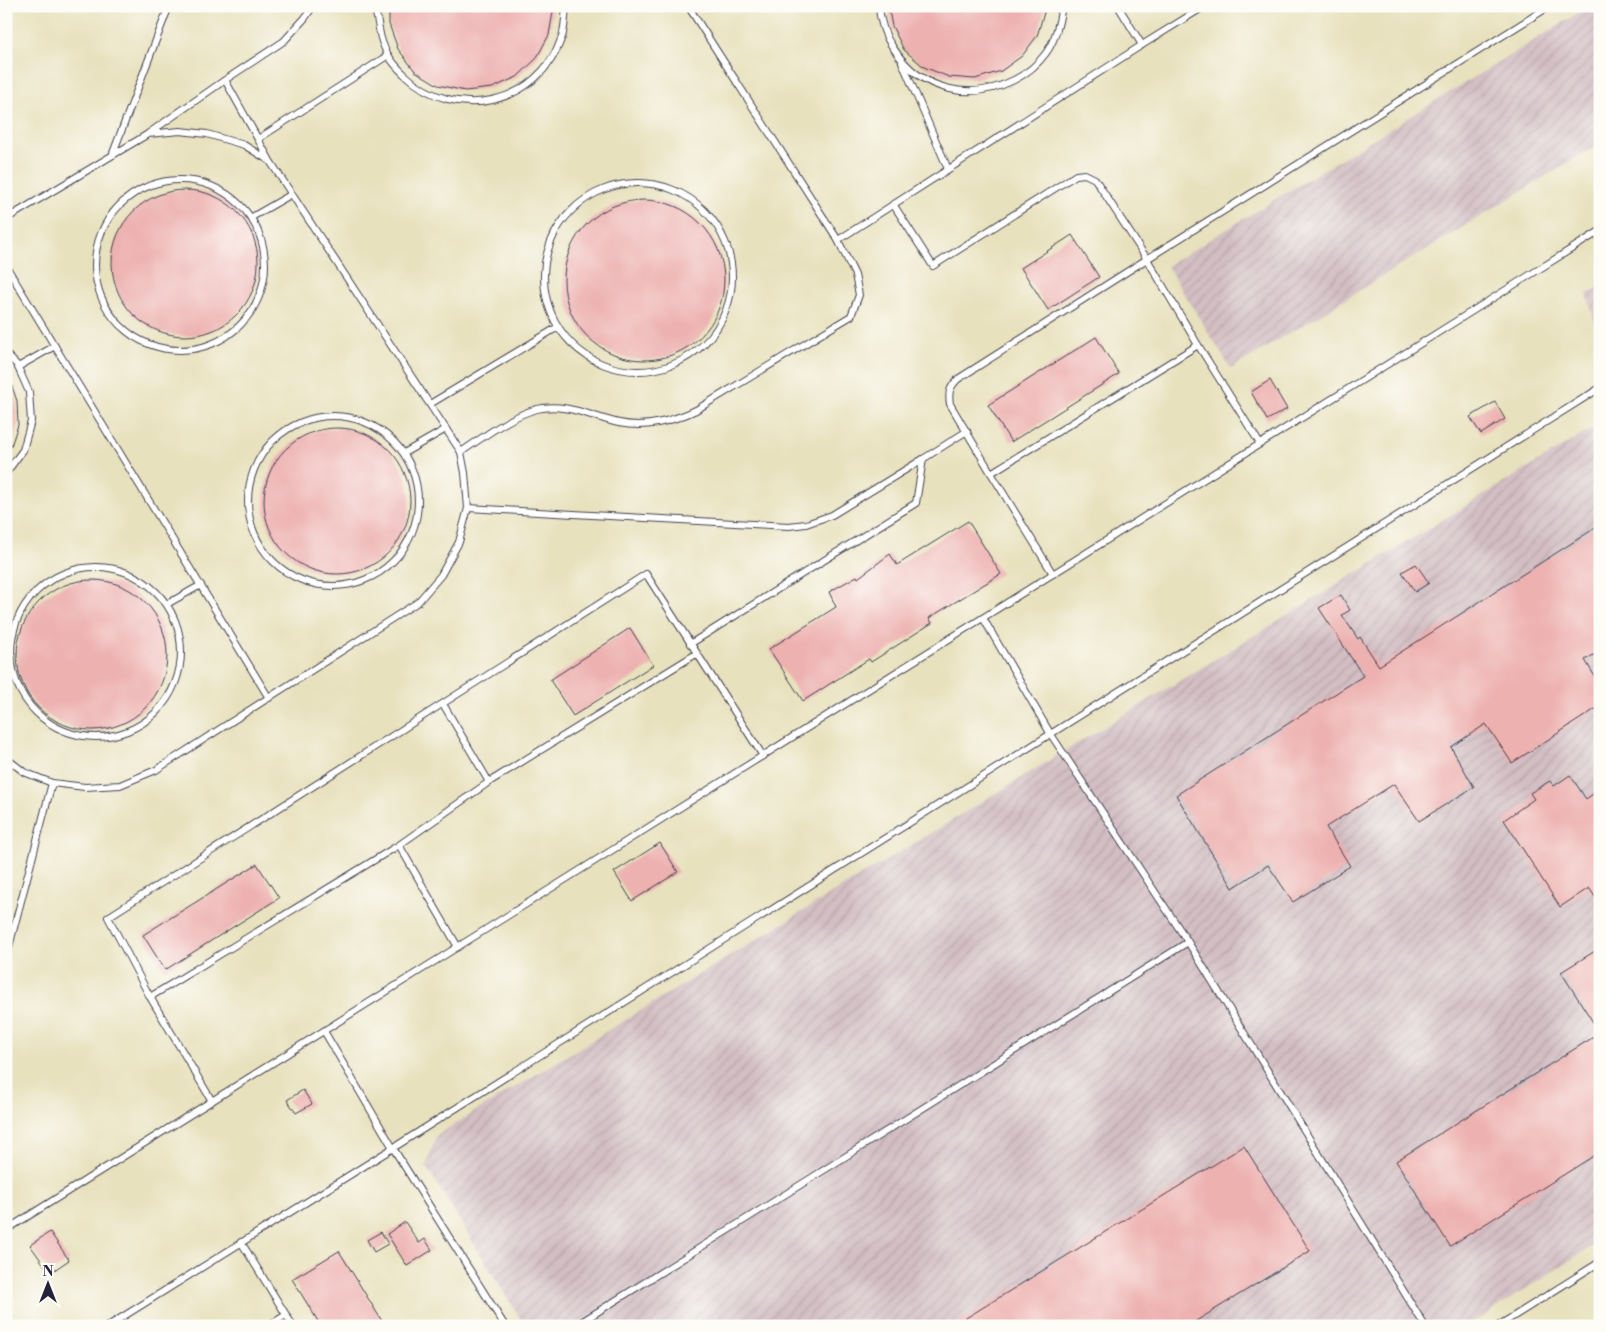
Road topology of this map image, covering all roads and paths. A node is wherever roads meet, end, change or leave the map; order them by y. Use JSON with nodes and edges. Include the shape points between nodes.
{"nodes":[{"id":1,"x":168,"y":6,"type":"edge"},
{"id":2,"x":313,"y":6,"type":"edge"},
{"id":3,"x":376,"y":6,"type":"edge"},
{"id":4,"x":566,"y":6,"type":"edge"},
{"id":5,"x":688,"y":6,"type":"edge"},
{"id":6,"x":879,"y":6,"type":"edge"},
{"id":7,"x":1062,"y":6,"type":"edge"},
{"id":8,"x":1118,"y":6,"type":"edge"},
{"id":9,"x":1205,"y":6,"type":"edge"},
{"id":10,"x":1550,"y":6,"type":"edge"},
{"id":11,"x":1142,"y":45,"type":"junction"},
{"id":12,"x":387,"y":56,"type":"junction"},
{"id":13,"x":901,"y":61,"type":"junction"},
{"id":14,"x":225,"y":80,"type":"junction"},
{"id":15,"x":148,"y":134,"type":"junction"},
{"id":16,"x":258,"y":139,"type":"junction"},
{"id":17,"x":114,"y":154,"type":"junction"},
{"id":18,"x":270,"y":161,"type":"junction"},
{"id":19,"x":948,"y":169,"type":"junction"},
{"id":20,"x":292,"y":194,"type":"junction"},
{"id":21,"x":893,"y":204,"type":"junction"},
{"id":22,"x":252,"y":217,"type":"junction"},
{"id":23,"x":6,"y":218,"type":"edge"},
{"id":24,"x":1600,"y":231,"type":"edge"},
{"id":25,"x":838,"y":240,"type":"junction"},
{"id":26,"x":1147,"y":259,"type":"junction"},
{"id":27,"x":6,"y":266,"type":"edge"},
{"id":28,"x":558,"y":327,"type":"junction"},
{"id":29,"x":1198,"y":345,"type":"junction"},
{"id":30,"x":55,"y":346,"type":"junction"},
{"id":31,"x":6,"y":354,"type":"edge"},
{"id":32,"x":18,"y":368,"type":"junction"},
{"id":33,"x":1600,"y":388,"type":"edge"},
{"id":34,"x":430,"y":404,"type":"junction"},
{"id":35,"x":446,"y":429,"type":"junction"},
{"id":36,"x":967,"y":432,"type":"junction"},
{"id":37,"x":1260,"y":444,"type":"junction"},
{"id":38,"x":461,"y":452,"type":"junction"},
{"id":39,"x":404,"y":453,"type":"junction"},
{"id":40,"x":923,"y":459,"type":"junction"},
{"id":41,"x":6,"y":473,"type":"edge"},
{"id":42,"x":991,"y":473,"type":"junction"},
{"id":43,"x":468,"y":508,"type":"junction"},
{"id":44,"x":1053,"y":574,"type":"junction"},
{"id":45,"x":201,"y":586,"type":"junction"},
{"id":46,"x":167,"y":604,"type":"junction"},
{"id":47,"x":984,"y":618,"type":"junction"},
{"id":48,"x":690,"y":644,"type":"junction"},
{"id":49,"x":696,"y":654,"type":"junction"},
{"id":50,"x":270,"y":698,"type":"junction"},
{"id":51,"x":443,"y":704,"type":"junction"},
{"id":52,"x":1050,"y":733,"type":"junction"},
{"id":53,"x":763,"y":756,"type":"junction"},
{"id":54,"x":6,"y":758,"type":"edge"},
{"id":55,"x":489,"y":782,"type":"junction"},
{"id":56,"x":52,"y":784,"type":"junction"},
{"id":57,"x":399,"y":845,"type":"junction"},
{"id":58,"x":1188,"y":942,"type":"junction"},
{"id":59,"x":458,"y":947,"type":"junction"},
{"id":60,"x":6,"y":958,"type":"edge"},
{"id":61,"x":150,"y":997,"type":"junction"},
{"id":62,"x":324,"y":1031,"type":"junction"},
{"id":63,"x":212,"y":1101,"type":"junction"},
{"id":64,"x":393,"y":1148,"type":"junction"},
{"id":65,"x":6,"y":1230,"type":"edge"},
{"id":66,"x":241,"y":1242,"type":"junction"},
{"id":67,"x":1600,"y":1262,"type":"edge"},
{"id":68,"x":286,"y":1315,"type":"junction"},
{"id":69,"x":108,"y":1326,"type":"edge"},
{"id":70,"x":268,"y":1326,"type":"edge"},
{"id":71,"x":293,"y":1326,"type":"edge"},
{"id":72,"x":505,"y":1326,"type":"edge"},
{"id":73,"x":574,"y":1326,"type":"edge"},
{"id":74,"x":1425,"y":1326,"type":"edge"},
{"id":75,"x":1498,"y":1326,"type":"edge"}],
"edges":[{"from":1,"to":17,"type":"lane"},
{"from":2,"to":14,"type":"lane","via":[[284,41]]},
{"from":3,"to":12,"type":"lane"},
{"from":4,"to":12,"type":"lane","via":[[562,36],[549,63],[528,84],[502,98],[472,103],[443,99],[416,86]]},
{"from":5,"to":25,"type":"lane"},
{"from":6,"to":13,"type":"lane","via":[[887,40]]},
{"from":7,"to":13,"type":"lane","via":[[1059,27],[1046,54],[1025,74],[999,88],[970,92],[945,88],[921,78]]},
{"from":8,"to":11,"type":"lane"},
{"from":9,"to":11,"type":"lane"},
{"from":10,"to":26,"type":"lane"},
{"from":11,"to":19,"type":"lane"},
{"from":12,"to":16,"type":"lane"},
{"from":13,"to":19,"type":"lane"},
{"from":14,"to":15,"type":"lane"},
{"from":14,"to":16,"type":"lane"},
{"from":15,"to":17,"type":"lane"},
{"from":15,"to":18,"type":"lane","via":[[180,131],[207,134],[244,145]]},
{"from":16,"to":18,"type":"lane"},
{"from":17,"to":23,"type":"lane"},
{"from":18,"to":20,"type":"lane"},
{"from":19,"to":21,"type":"lane"},
{"from":20,"to":22,"type":"lane"},
{"from":20,"to":34,"type":"lane"},
{"from":21,"to":25,"type":"lane"},
{"from":21,"to":26,"type":"lane","via":[[933,266],[1076,175],[1085,174],[1095,179]]},
{"from":22,"to":22,"type":"lane","via":[[264,244],[267,273],[259,302],[242,326],[217,343],[189,350],[159,348],[132,336],[111,316],[98,292],[94,265],[99,238],[111,214],[131,194],[156,183],[183,179],[210,184],[234,197]]},
{"from":24,"to":37,"type":"lane"},
{"from":25,"to":38,"type":"lane","via":[[855,275],[859,295],[850,316],[696,410],[672,421],[643,425],[621,424],[563,407],[538,408],[518,415]]},
{"from":26,"to":29,"type":"lane"},
{"from":26,"to":36,"type":"lane","via":[[958,379],[948,395]]},
{"from":27,"to":30,"type":"lane"},
{"from":28,"to":28,"type":"lane","via":[[548,308],[543,279],[547,249],[560,223],[580,201],[606,187],[645,183],[665,186],[692,198],[714,219],[728,245],[733,274],[731,294],[716,331],[696,352],[669,366],[640,372],[610,367],[584,354]]},
{"from":28,"to":34,"type":"lane"},
{"from":29,"to":37,"type":"lane"},
{"from":29,"to":42,"type":"lane"},
{"from":30,"to":32,"type":"lane"},
{"from":30,"to":45,"type":"lane"},
{"from":31,"to":32,"type":"lane"},
{"from":32,"to":41,"type":"lane","via":[[28,392],[31,421],[23,450]]},
{"from":33,"to":52,"type":"lane"},
{"from":34,"to":35,"type":"lane"},
{"from":35,"to":38,"type":"lane"},
{"from":35,"to":39,"type":"lane"},
{"from":36,"to":40,"type":"lane"},
{"from":36,"to":42,"type":"lane"},
{"from":37,"to":44,"type":"lane"},
{"from":38,"to":43,"type":"lane"},
{"from":39,"to":39,"type":"lane","via":[[416,480],[419,509],[411,538],[394,562],[370,579],[341,586],[312,584],[285,572],[263,552],[250,528],[246,501],[251,474],[263,449],[283,430],[308,418],[335,415],[362,420],[386,433]]},
{"from":40,"to":43,"type":"lane","via":[[832,515],[789,526]]},
{"from":40,"to":48,"type":"lane","via":[[916,503]]},
{"from":42,"to":44,"type":"lane"},
{"from":43,"to":50,"type":"lane","via":[[459,542],[441,575],[418,602]]},
{"from":44,"to":47,"type":"lane"},
{"from":45,"to":46,"type":"lane"},
{"from":45,"to":50,"type":"lane"},
{"from":46,"to":46,"type":"lane","via":[[179,631],[181,661],[174,689],[149,719],[132,730],[104,738],[74,736],[47,724],[26,703],[13,679],[9,652],[14,625],[26,601],[46,582],[70,570],[98,566],[124,571],[148,584]]},
{"from":47,"to":52,"type":"lane"},
{"from":47,"to":53,"type":"lane"},
{"from":48,"to":49,"type":"lane"},
{"from":48,"to":51,"type":"lane","via":[[646,574]]},
{"from":49,"to":53,"type":"lane"},
{"from":49,"to":55,"type":"lane"},
{"from":50,"to":56,"type":"lane","via":[[156,770],[120,785],[85,787]]},
{"from":51,"to":55,"type":"lane"},
{"from":51,"to":61,"type":"lane","via":[[108,917]]},
{"from":52,"to":58,"type":"lane"},
{"from":52,"to":64,"type":"lane"},
{"from":53,"to":59,"type":"lane"},
{"from":54,"to":56,"type":"lane","via":[[24,772]]},
{"from":55,"to":57,"type":"lane"},
{"from":56,"to":60,"type":"lane"},
{"from":57,"to":59,"type":"lane"},
{"from":57,"to":61,"type":"lane"},
{"from":58,"to":73,"type":"lane"},
{"from":58,"to":74,"type":"lane"},
{"from":59,"to":62,"type":"lane"},
{"from":61,"to":63,"type":"lane"},
{"from":62,"to":63,"type":"lane"},
{"from":62,"to":64,"type":"lane"},
{"from":63,"to":65,"type":"lane"},
{"from":64,"to":66,"type":"lane"},
{"from":64,"to":72,"type":"lane"},
{"from":66,"to":68,"type":"lane"},
{"from":66,"to":69,"type":"lane"},
{"from":67,"to":75,"type":"lane"},
{"from":68,"to":70,"type":"lane"},
{"from":68,"to":71,"type":"lane"}]}
